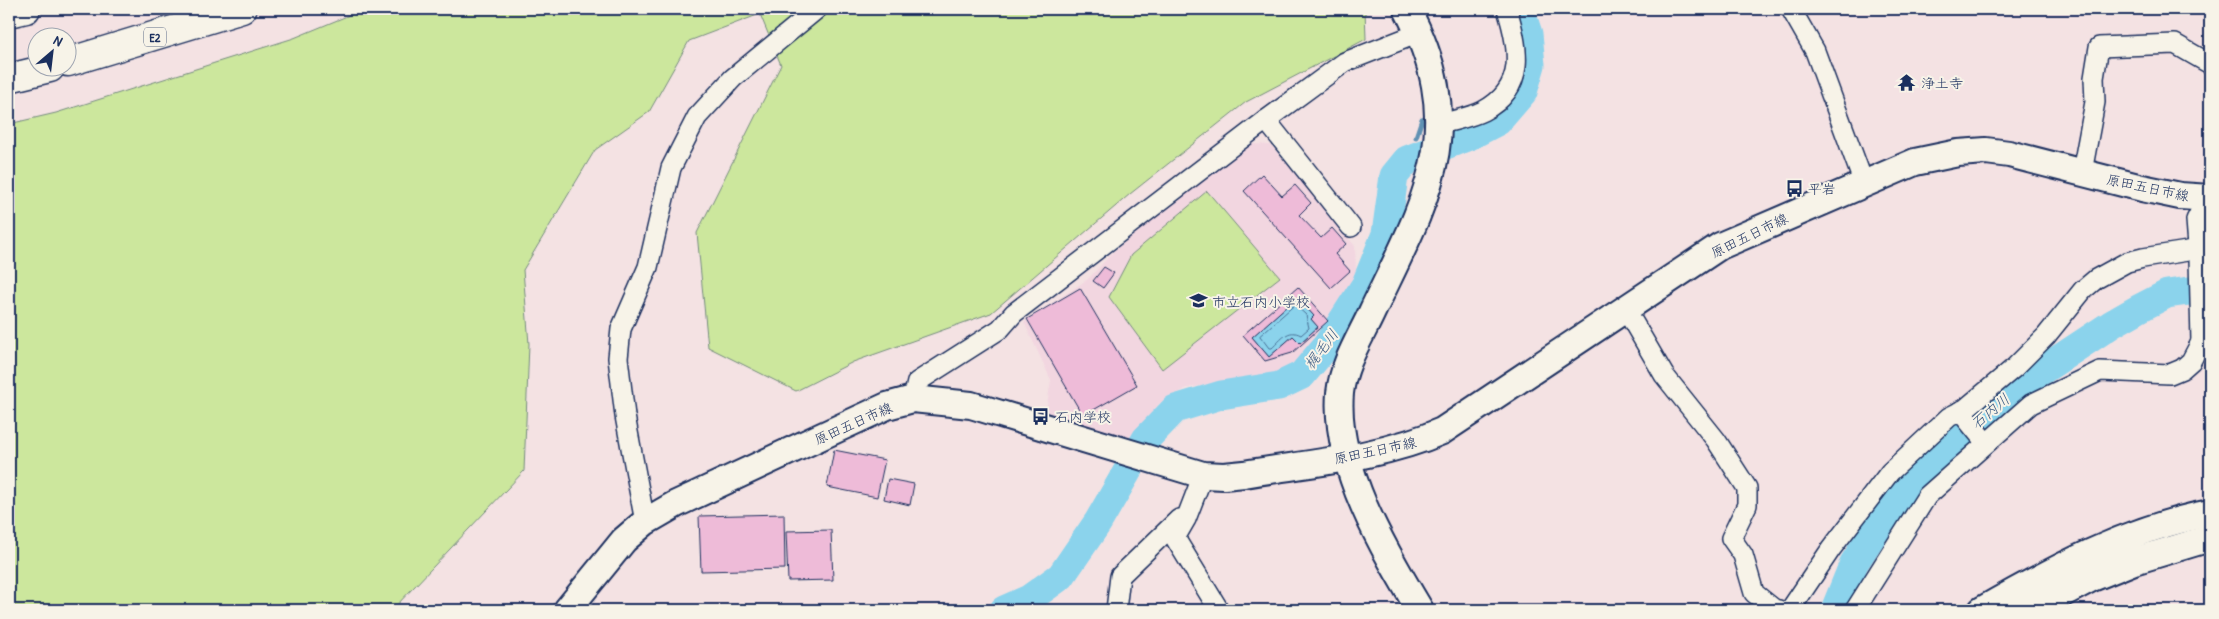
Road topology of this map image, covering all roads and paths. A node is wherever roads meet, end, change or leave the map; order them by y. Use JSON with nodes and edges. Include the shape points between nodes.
{"nodes":[{"id":1,"x":26,"y":9,"type":"edge"},
{"id":2,"x":242,"y":9,"type":"edge"},
{"id":3,"x":817,"y":9,"type":"edge"},
{"id":4,"x":1407,"y":9,"type":"edge"},
{"id":5,"x":1506,"y":9,"type":"edge"},
{"id":6,"x":1791,"y":9,"type":"edge"},
{"id":7,"x":9,"y":13,"type":"edge"},
{"id":8,"x":1419,"y":33,"type":"junction"},
{"id":9,"x":78,"y":59,"type":"edge"},
{"id":10,"x":2210,"y":64,"type":"edge"},
{"id":11,"x":28,"y":73,"type":"edge"},
{"id":12,"x":9,"y":78,"type":"edge"},
{"id":13,"x":1266,"y":120,"type":"junction"},
{"id":14,"x":1438,"y":127,"type":"junction"},
{"id":15,"x":2082,"y":172,"type":"junction"},
{"id":16,"x":1864,"y":184,"type":"junction"},
{"id":17,"x":2210,"y":198,"type":"edge"},
{"id":18,"x":2210,"y":210,"type":"edge"},
{"id":19,"x":1351,"y":227,"type":"dead end"},
{"id":20,"x":2203,"y":254,"type":"edge"},
{"id":21,"x":1624,"y":308,"type":"junction"},
{"id":22,"x":2204,"y":338,"type":"edge"},
{"id":23,"x":912,"y":399,"type":"junction"},
{"id":24,"x":1961,"y":412,"type":"junction"},
{"id":25,"x":1985,"y":442,"type":"junction"},
{"id":26,"x":1346,"y":457,"type":"junction"},
{"id":27,"x":1204,"y":475,"type":"junction"},
{"id":28,"x":2210,"y":513,"type":"edge"},
{"id":29,"x":1186,"y":520,"type":"junction"},
{"id":30,"x":645,"y":522,"type":"junction"},
{"id":31,"x":2210,"y":538,"type":"edge"},
{"id":32,"x":567,"y":610,"type":"edge"},
{"id":33,"x":1116,"y":610,"type":"edge"},
{"id":34,"x":1219,"y":610,"type":"edge"},
{"id":35,"x":1420,"y":610,"type":"edge"},
{"id":36,"x":1779,"y":610,"type":"edge"},
{"id":37,"x":1790,"y":610,"type":"edge"},
{"id":38,"x":1855,"y":610,"type":"edge"},
{"id":39,"x":1982,"y":610,"type":"edge"},
{"id":40,"x":2031,"y":610,"type":"edge"}],
"edges":[{"from":1,"to":7,"type":"highway"},
{"from":2,"to":9,"type":"highway","number":"E2"},
{"from":3,"to":30,"type":"street","via":[[733,78],[697,117],[671,168],[648,267],[622,329],[618,358],[625,416]]},
{"from":4,"to":8,"type":"main road"},
{"from":5,"to":14,"type":"street","via":[[1518,48],[1510,85],[1483,111]]},
{"from":6,"to":16,"type":"street","via":[[1815,51]]},
{"from":8,"to":13,"type":"street","via":[[1345,62]]},
{"from":8,"to":14,"type":"main road","via":[[1435,85]]},
{"from":10,"to":15,"type":"street","via":[[2175,44],[2099,47],[2094,78],[2095,102]]},
{"from":11,"to":12,"type":"highway"},
{"from":13,"to":19,"type":"street"},
{"from":13,"to":23,"type":"street","via":[[1022,307],[1000,329],[917,382]]},
{"from":14,"to":26,"type":"main road","via":[[1426,196],[1344,376],[1340,411]]},
{"from":15,"to":16,"type":"main road","name":"原田五日市線","via":[[1986,151],[1915,162]]},
{"from":15,"to":17,"type":"main road","name":"原田五日市線","via":[[2180,196]]},
{"from":16,"to":21,"type":"main road","name":"原田五日市線","via":[[1720,246]]},
{"from":18,"to":20,"type":"street","via":[[2197,215],[2196,234]]},
{"from":20,"to":22,"type":"street"},
{"from":20,"to":24,"type":"street","via":[[2181,252],[2126,262],[2096,279],[2020,362]]},
{"from":21,"to":26,"type":"main road","name":"原田五日市線","via":[[1442,431],[1414,442]]},
{"from":21,"to":36,"type":"street","via":[[1664,375],[1716,440],[1747,488],[1747,505],[1732,538],[1743,556],[1754,593],[1774,610]]},
{"from":22,"to":25,"type":"street","via":[[2191,361],[2182,369],[2170,374],[2096,372],[2031,404]]},
{"from":23,"to":27,"type":"main road","name":"原田五日市線","via":[[971,405]]},
{"from":23,"to":30,"type":"main road","name":"原田五日市線","via":[[887,406],[838,428],[676,504]]},
{"from":24,"to":25,"type":"street"},
{"from":24,"to":37,"type":"street","via":[[1949,417],[1890,472],[1831,549]]},
{"from":25,"to":38,"type":"street","via":[[1927,496]]},
{"from":26,"to":27,"type":"main road","name":"原田五日市線","via":[[1244,474]]},
{"from":26,"to":35,"type":"main road","via":[[1388,556]]},
{"from":27,"to":29,"type":"street"},
{"from":28,"to":39,"type":"main road","via":[[2124,538],[2077,557]]},
{"from":29,"to":33,"type":"street","via":[[1181,517],[1120,576]]},
{"from":29,"to":34,"type":"street","via":[[1175,538]]},
{"from":30,"to":32,"type":"main road","name":"原田五日市線","via":[[624,540]]},
{"from":31,"to":40,"type":"main road","via":[[2125,564]]}]}
